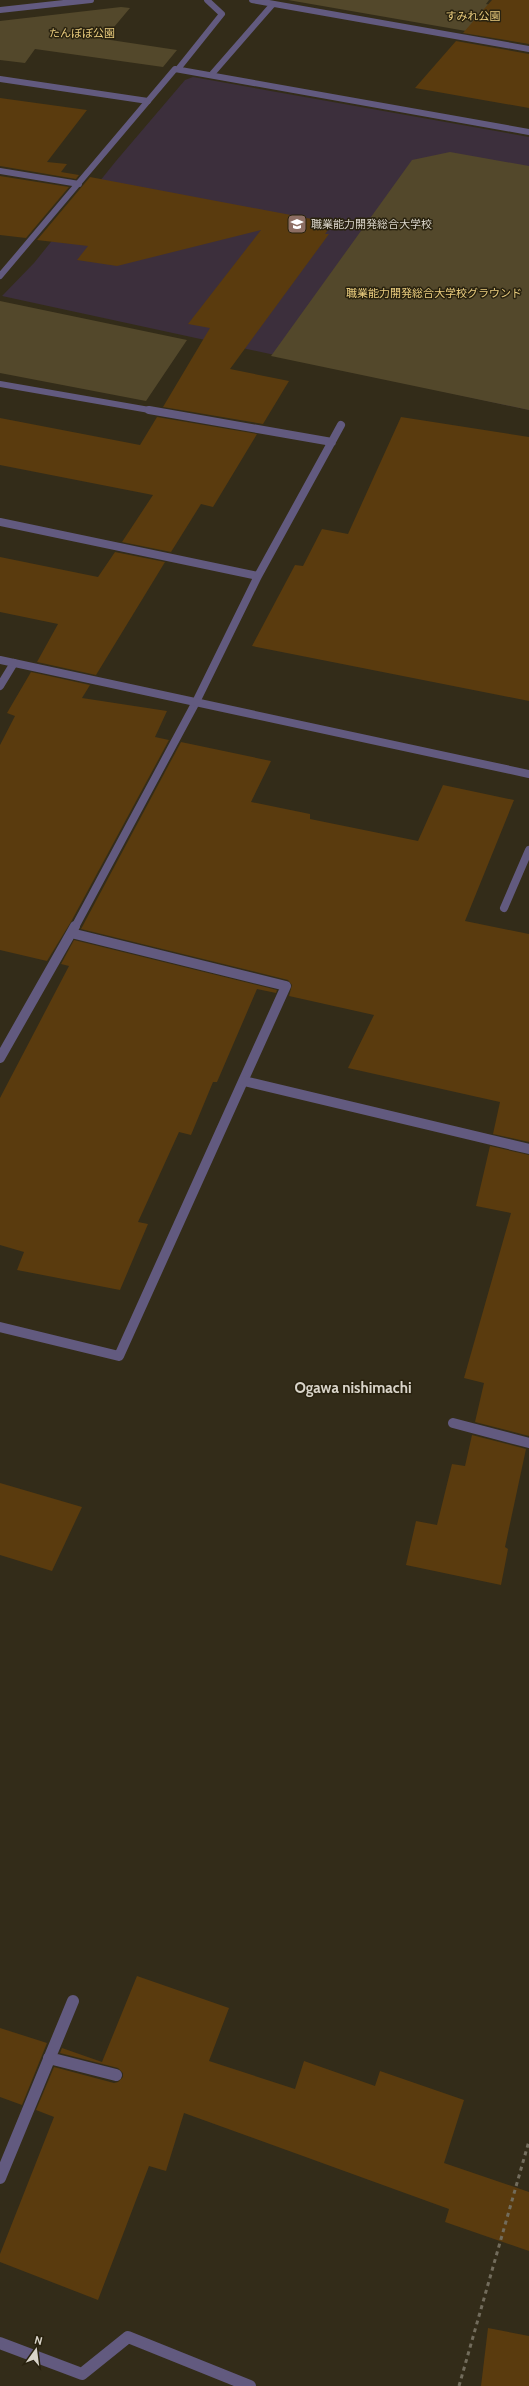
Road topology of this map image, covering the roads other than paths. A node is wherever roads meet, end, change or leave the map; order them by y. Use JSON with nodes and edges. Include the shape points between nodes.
{"nodes":[{"id":1,"x":91,"y":0,"type":"edge"},
{"id":2,"x":207,"y":0,"type":"edge"},
{"id":3,"x":252,"y":0,"type":"edge"},
{"id":4,"x":273,"y":4,"type":"junction"},
{"id":5,"x":0,"y":10,"type":"edge"},
{"id":6,"x":529,"y":49,"type":"edge"},
{"id":7,"x":178,"y":69,"type":"junction"},
{"id":8,"x":212,"y":74,"type":"junction"},
{"id":9,"x":0,"y":79,"type":"edge"},
{"id":10,"x":148,"y":101,"type":"junction"},
{"id":11,"x":529,"y":132,"type":"edge"},
{"id":12,"x":0,"y":171,"type":"edge"},
{"id":13,"x":79,"y":184,"type":"junction"},
{"id":14,"x":0,"y":275,"type":"edge"},
{"id":15,"x":0,"y":384,"type":"edge"},
{"id":16,"x":341,"y":425,"type":"dead end"},
{"id":17,"x":332,"y":442,"type":"junction"},
{"id":18,"x":0,"y":522,"type":"edge"},
{"id":19,"x":258,"y":576,"type":"junction"},
{"id":20,"x":0,"y":660,"type":"edge"},
{"id":21,"x":14,"y":663,"type":"junction"},
{"id":22,"x":0,"y":686,"type":"edge"},
{"id":23,"x":196,"y":702,"type":"junction"},
{"id":24,"x":529,"y":774,"type":"edge"},
{"id":25,"x":529,"y":850,"type":"edge"},
{"id":26,"x":504,"y":908,"type":"dead end"},
{"id":27,"x":71,"y":933,"type":"junction"},
{"id":28,"x":0,"y":1058,"type":"edge"},
{"id":29,"x":244,"y":1081,"type":"junction"},
{"id":30,"x":529,"y":1149,"type":"edge"},
{"id":31,"x":0,"y":1326,"type":"edge"},
{"id":32,"x":453,"y":1423,"type":"dead end"},
{"id":33,"x":529,"y":1443,"type":"edge"},
{"id":34,"x":73,"y":2001,"type":"dead end"},
{"id":35,"x":49,"y":2058,"type":"junction"},
{"id":36,"x":116,"y":2075,"type":"dead end"},
{"id":37,"x":0,"y":2178,"type":"edge"},
{"id":38,"x":0,"y":2343,"type":"edge"},
{"id":39,"x":250,"y":2386,"type":"edge"}],
"edges":[{"from":1,"to":5,"type":"street"},
{"from":2,"to":7,"type":"street","via":[[222,14]]},
{"from":3,"to":4,"type":"street"},
{"from":4,"to":6,"type":"street"},
{"from":4,"to":8,"type":"street"},
{"from":7,"to":8,"type":"street"},
{"from":7,"to":10,"type":"street","via":[[175,69]]},
{"from":8,"to":11,"type":"street"},
{"from":9,"to":10,"type":"street"},
{"from":10,"to":13,"type":"street"},
{"from":12,"to":13,"type":"street"},
{"from":13,"to":14,"type":"street"},
{"from":15,"to":17,"type":"street"},
{"from":16,"to":17,"type":"street"},
{"from":17,"to":19,"type":"street"},
{"from":18,"to":19,"type":"street"},
{"from":19,"to":23,"type":"street"},
{"from":20,"to":21,"type":"street"},
{"from":21,"to":22,"type":"street"},
{"from":21,"to":23,"type":"street"},
{"from":23,"to":24,"type":"street"},
{"from":23,"to":27,"type":"street"},
{"from":25,"to":26,"type":"street"},
{"from":27,"to":28,"type":"street"},
{"from":27,"to":29,"type":"street","via":[[286,986]]},
{"from":29,"to":30,"type":"street"},
{"from":29,"to":31,"type":"street","via":[[120,1356]]},
{"from":32,"to":33,"type":"street"},
{"from":34,"to":35,"type":"street"},
{"from":35,"to":36,"type":"street"},
{"from":35,"to":37,"type":"street"},
{"from":38,"to":39,"type":"street","via":[[82,2374],[128,2337]]}]}
